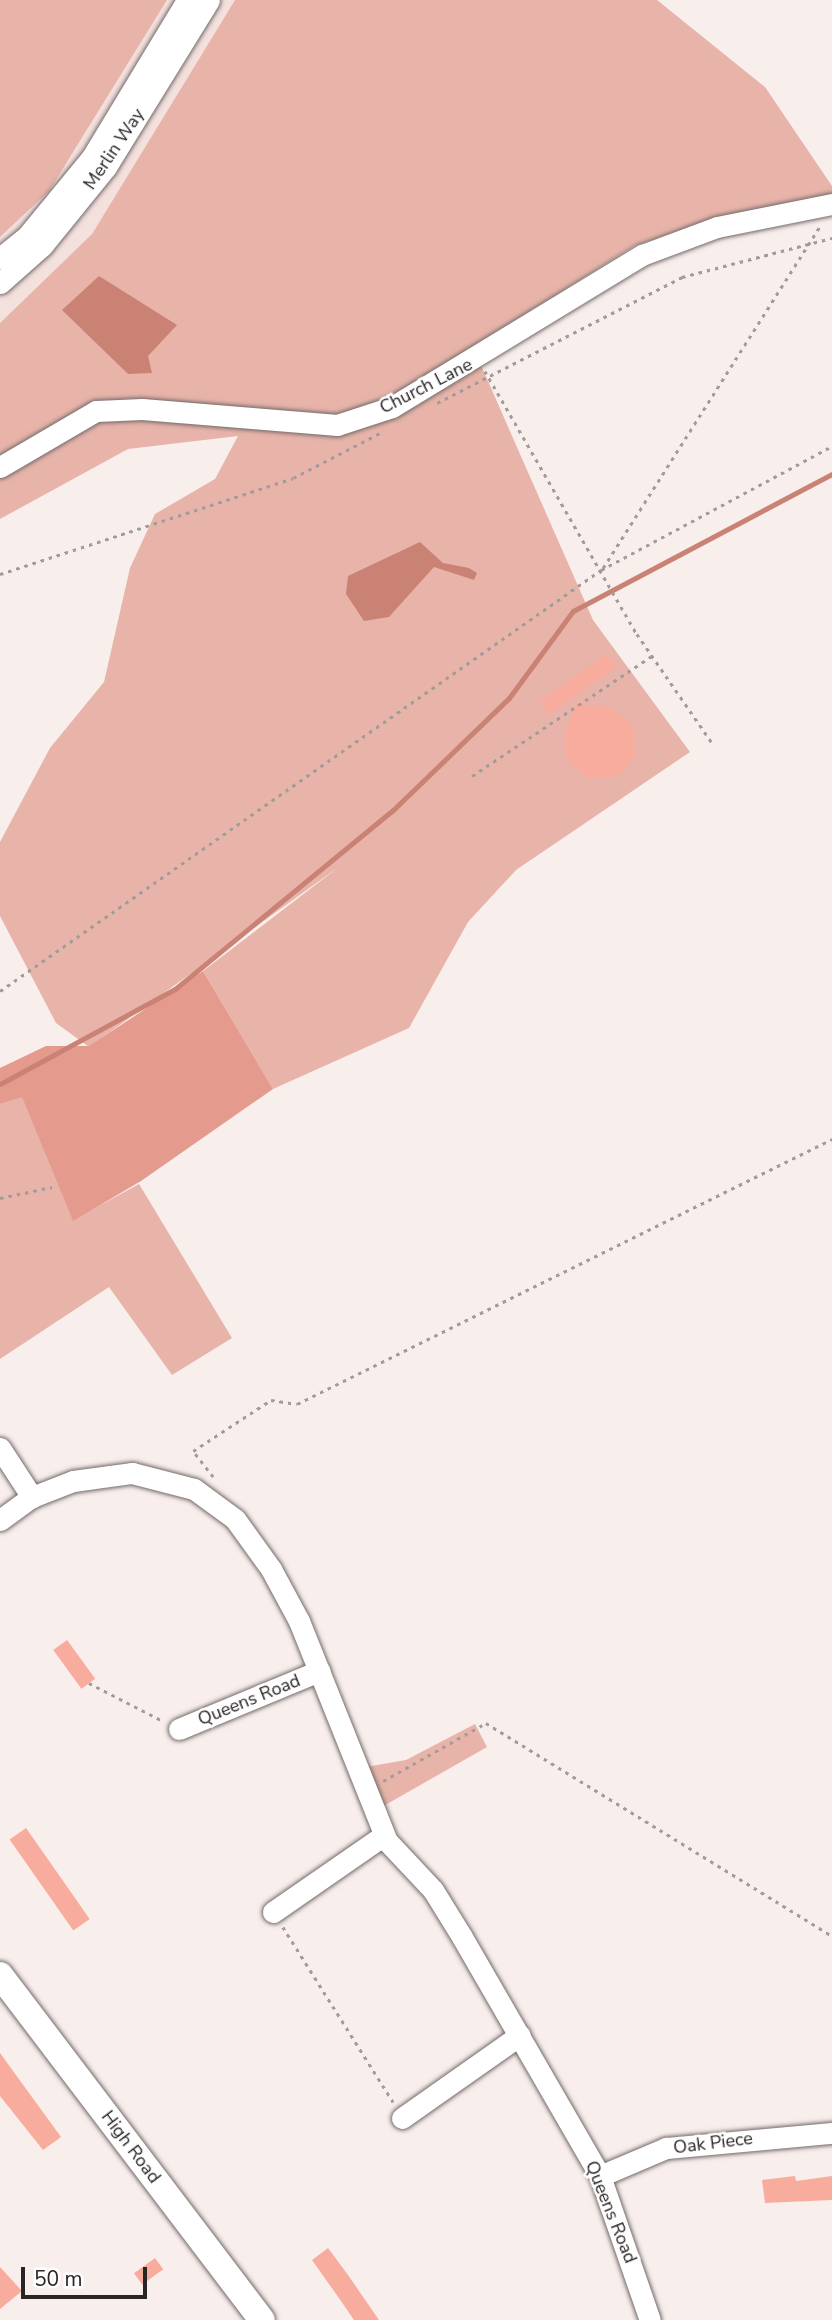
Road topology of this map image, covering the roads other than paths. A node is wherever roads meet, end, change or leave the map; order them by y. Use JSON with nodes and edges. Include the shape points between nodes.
{"nodes":[{"id":1,"x":187,"y":0,"type":"edge"},
{"id":2,"x":209,"y":0,"type":"edge"},
{"id":3,"x":829,"y":210,"type":"edge"},
{"id":4,"x":0,"y":258,"type":"edge"},
{"id":5,"x":0,"y":283,"type":"edge"},
{"id":6,"x":0,"y":467,"type":"edge"},
{"id":7,"x":0,"y":1448,"type":"edge"},
{"id":8,"x":32,"y":1497,"type":"junction"},
{"id":9,"x":0,"y":1520,"type":"edge"},
{"id":10,"x":319,"y":1671,"type":"junction"},
{"id":11,"x":179,"y":1729,"type":"road end"},
{"id":12,"x":384,"y":1835,"type":"junction"},
{"id":13,"x":274,"y":1912,"type":"road end"},
{"id":14,"x":0,"y":1975,"type":"edge"},
{"id":15,"x":520,"y":2035,"type":"junction"},
{"id":16,"x":402,"y":2118,"type":"road end"},
{"id":17,"x":832,"y":2133,"type":"edge"},
{"id":18,"x":600,"y":2176,"type":"junction"},
{"id":19,"x":262,"y":2320,"type":"edge"},
{"id":20,"x":650,"y":2320,"type":"edge"}],
"edges":[{"from":1,"to":4,"type":"street","via":[[92,158],[28,235]]},
{"from":2,"to":5,"type":"street","name":"Merlin Way","via":[[106,167],[42,246]]},
{"from":3,"to":6,"type":"street","name":"Church Lane","via":[[717,228],[642,255],[393,407],[337,425],[142,409],[96,411]]},
{"from":7,"to":8,"type":"street"},
{"from":8,"to":9,"type":"street","name":"Queens Road"},
{"from":8,"to":10,"type":"street","name":"Queens Road","via":[[73,1481],[132,1473],[194,1489],[235,1519],[271,1569]]},
{"from":10,"to":11,"type":"street","name":"Queens Road"},
{"from":10,"to":12,"type":"street","name":"Queens Road"},
{"from":12,"to":13,"type":"street"},
{"from":12,"to":15,"type":"street","name":"Queens Road","via":[[433,1890]]},
{"from":14,"to":19,"type":"main road","name":"High Road"},
{"from":15,"to":16,"type":"street"},
{"from":15,"to":18,"type":"street","name":"Queens Road"},
{"from":17,"to":18,"type":"street","name":"Oak Piece","via":[[666,2148]]},
{"from":18,"to":20,"type":"street","name":"Queens Road"}]}
